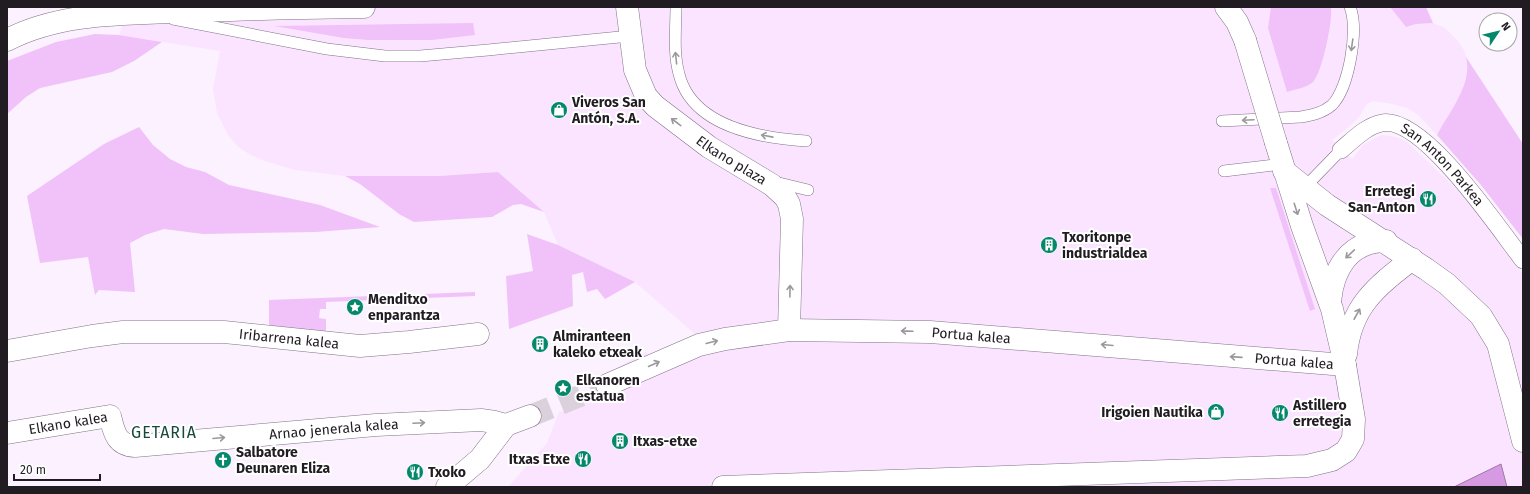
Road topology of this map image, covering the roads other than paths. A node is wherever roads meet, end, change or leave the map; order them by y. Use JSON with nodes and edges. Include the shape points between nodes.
{"nodes":[{"id":1,"x":364,"y":7,"type":"edge"},
{"id":2,"x":627,"y":7,"type":"edge"},
{"id":3,"x":676,"y":7,"type":"edge"},
{"id":4,"x":1350,"y":7,"type":"edge"},
{"id":5,"x":1232,"y":9,"type":"edge"},
{"id":6,"x":139,"y":13,"type":"junction"},
{"id":7,"x":630,"y":36,"type":"junction"},
{"id":8,"x":7,"y":40,"type":"edge"},
{"id":9,"x":1222,"y":121,"type":"dead end"},
{"id":10,"x":806,"y":141,"type":"dead end"},
{"id":11,"x":1342,"y":150,"type":"joint"},
{"id":12,"x":1283,"y":168,"type":"junction"},
{"id":13,"x":1224,"y":171,"type":"dead end"},
{"id":14,"x":758,"y":177,"type":"junction"},
{"id":15,"x":1304,"y":188,"type":"junction"},
{"id":16,"x":808,"y":190,"type":"dead end"},
{"id":17,"x":1386,"y":241,"type":"junction"},
{"id":18,"x":1412,"y":259,"type":"junction"},
{"id":19,"x":1523,"y":260,"type":"edge"},
{"id":20,"x":1330,"y":303,"type":"junction"},
{"id":21,"x":789,"y":330,"type":"junction"},
{"id":22,"x":478,"y":334,"type":"dead end"},
{"id":23,"x":7,"y":351,"type":"edge"},
{"id":24,"x":1345,"y":365,"type":"junction"},
{"id":25,"x":607,"y":385,"type":"tunnel mouth"},
{"id":26,"x":530,"y":416,"type":"tunnel mouth"},
{"id":27,"x":506,"y":425,"type":"junction"},
{"id":28,"x":7,"y":433,"type":"edge"},
{"id":29,"x":115,"y":435,"type":"joint"},
{"id":30,"x":1523,"y":441,"type":"edge"},
{"id":31,"x":447,"y":487,"type":"edge"},
{"id":32,"x":723,"y":487,"type":"edge"}],
"edges":[{"from":1,"to":6,"type":"street"},
{"from":2,"to":7,"type":"street","name":"Elkano plaza"},
{"from":10,"to":3,"type":"lane","one_way":true,"via":[[762,136],[736,128],[714,118],[691,98],[679,76],[676,62]]},
{"from":4,"to":9,"type":"lane","one_way":true,"via":[[1354,27],[1350,56],[1341,90],[1331,105],[1313,115],[1301,117]]},
{"from":5,"to":12,"type":"street","name":"Portua kalea","bridge":true,"via":[[1245,40]]},
{"from":6,"to":7,"type":"lane","via":[[327,49],[385,56],[420,56]]},
{"from":6,"to":8,"type":"street","via":[[72,19],[33,29]]},
{"from":14,"to":7,"type":"street","name":"Elkano plaza","one_way":true,"via":[[709,147],[655,106],[639,82],[631,53]]},
{"from":11,"to":15,"type":"lane"},
{"from":11,"to":19,"type":"street","name":"San Anton Parkea","via":[[1367,129],[1382,123],[1407,128],[1433,150],[1477,198]]},
{"from":12,"to":13,"type":"lane"},
{"from":12,"to":15,"type":"street"},
{"from":12,"to":20,"type":"street","name":"Portua kalea","one_way":true},
{"from":14,"to":16,"type":"lane"},
{"from":21,"to":14,"type":"street","name":"Elkano plaza","one_way":true,"via":[[792,227],[789,204],[780,191]]},
{"from":15,"to":17,"type":"street"},
{"from":17,"to":18,"type":"street"},
{"from":17,"to":20,"type":"street","one_way":true,"via":[[1363,244],[1345,259],[1333,279]]},
{"from":24,"to":18,"type":"street","one_way":true,"via":[[1350,328],[1360,307],[1386,280]]},
{"from":18,"to":30,"type":"street","via":[[1447,284],[1481,316],[1491,331],[1501,352]]},
{"from":20,"to":24,"type":"street","name":"Portua kalea"},
{"from":24,"to":21,"type":"street","name":"Portua kalea","one_way":true,"via":[[943,333]]},
{"from":25,"to":21,"type":"street","name":"Portua kalea","one_way":true,"via":[[699,345]]},
{"from":22,"to":23,"type":"street","name":"Iribarrena kalea","via":[[360,346],[224,332],[134,332],[99,335]]},
{"from":24,"to":32,"type":"street","name":"Portua kalea","via":[[1354,420],[1353,439],[1342,454],[1320,464]]},
{"from":26,"to":27,"type":"street"},
{"from":29,"to":27,"type":"street","name":"Arnao jenerala kalea","one_way":true,"via":[[122,443],[135,446],[376,425],[481,420]]},
{"from":27,"to":31,"type":"street","via":[[480,459]]},
{"from":28,"to":29,"type":"street","name":"Elkano kalea","via":[[110,416]]}]}
